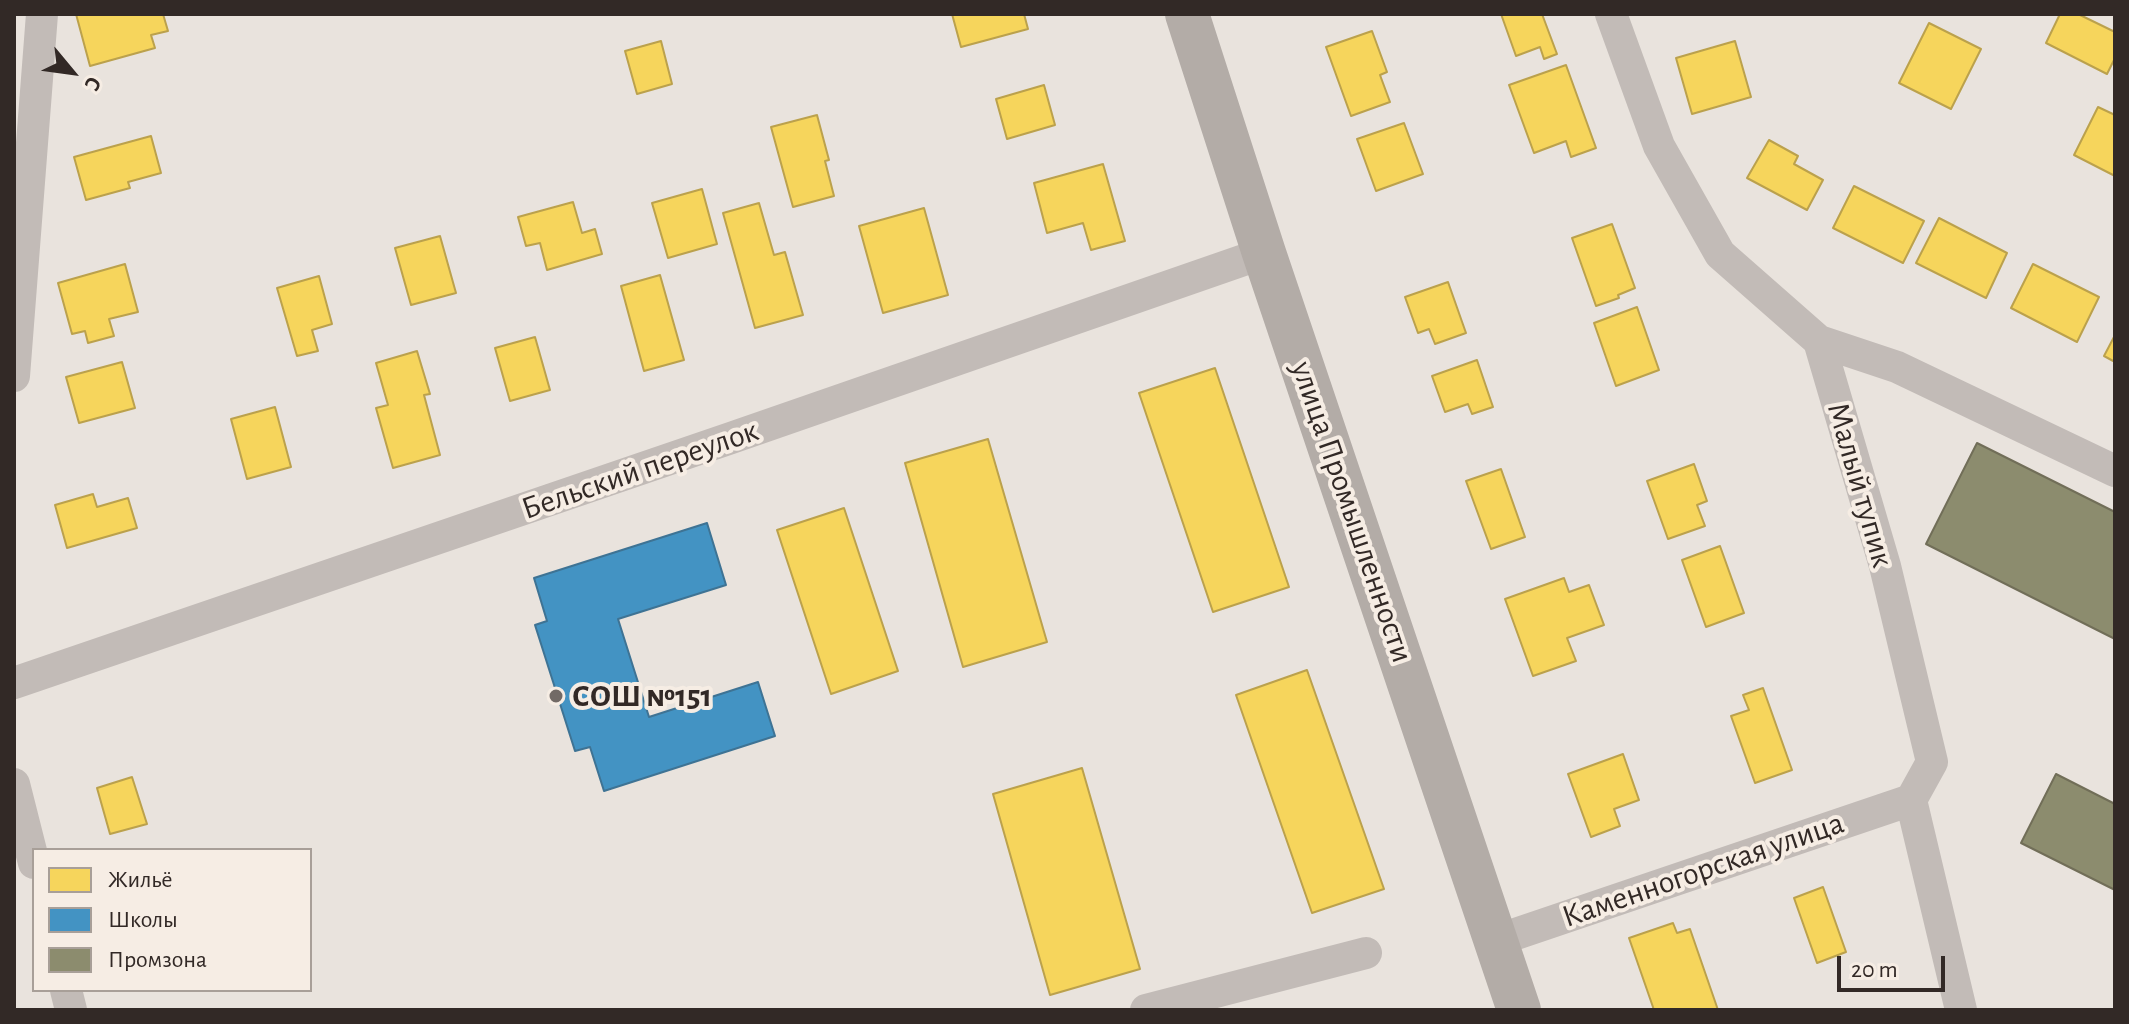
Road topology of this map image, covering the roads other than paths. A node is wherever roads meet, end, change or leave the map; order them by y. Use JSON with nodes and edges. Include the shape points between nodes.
{"nodes":[{"id":1,"x":42,"y":14,"type":"edge"},
{"id":2,"x":1187,"y":14,"type":"edge"},
{"id":3,"x":1611,"y":14,"type":"edge"},
{"id":4,"x":1264,"y":253,"type":"junction"},
{"id":5,"x":1819,"y":341,"type":"junction"},
{"id":6,"x":14,"y":376,"type":"edge"},
{"id":7,"x":2115,"y":471,"type":"edge"},
{"id":8,"x":14,"y":683,"type":"edge"},
{"id":9,"x":14,"y":784,"type":"edge"},
{"id":10,"x":1911,"y":800,"type":"junction"},
{"id":11,"x":32,"y":855,"type":"edge"},
{"id":12,"x":1495,"y":941,"type":"junction"},
{"id":13,"x":1366,"y":953,"type":"dead end"},
{"id":14,"x":1146,"y":1010,"type":"edge"},
{"id":15,"x":1519,"y":1010,"type":"edge"},
{"id":16,"x":1961,"y":1010,"type":"edge"}],
"edges":[{"from":1,"to":6,"type":"street"},
{"from":2,"to":4,"type":"main road","name":"улица Промышленности"},
{"from":3,"to":5,"type":"street","via":[[1659,146],[1720,254]]},
{"from":4,"to":8,"type":"street","name":"Бельский переулок"},
{"from":4,"to":12,"type":"main road","name":"улица Промышленности"},
{"from":5,"to":7,"type":"street","via":[[1897,367]]},
{"from":5,"to":10,"type":"street","name":"Малый тупик","via":[[1885,566],[1932,762]]},
{"from":9,"to":11,"type":"street"},
{"from":10,"to":12,"type":"street","name":"Каменногорская улица"},
{"from":10,"to":16,"type":"street"},
{"from":12,"to":15,"type":"main road","name":"улица Промышленности"},
{"from":13,"to":14,"type":"street"}]}
